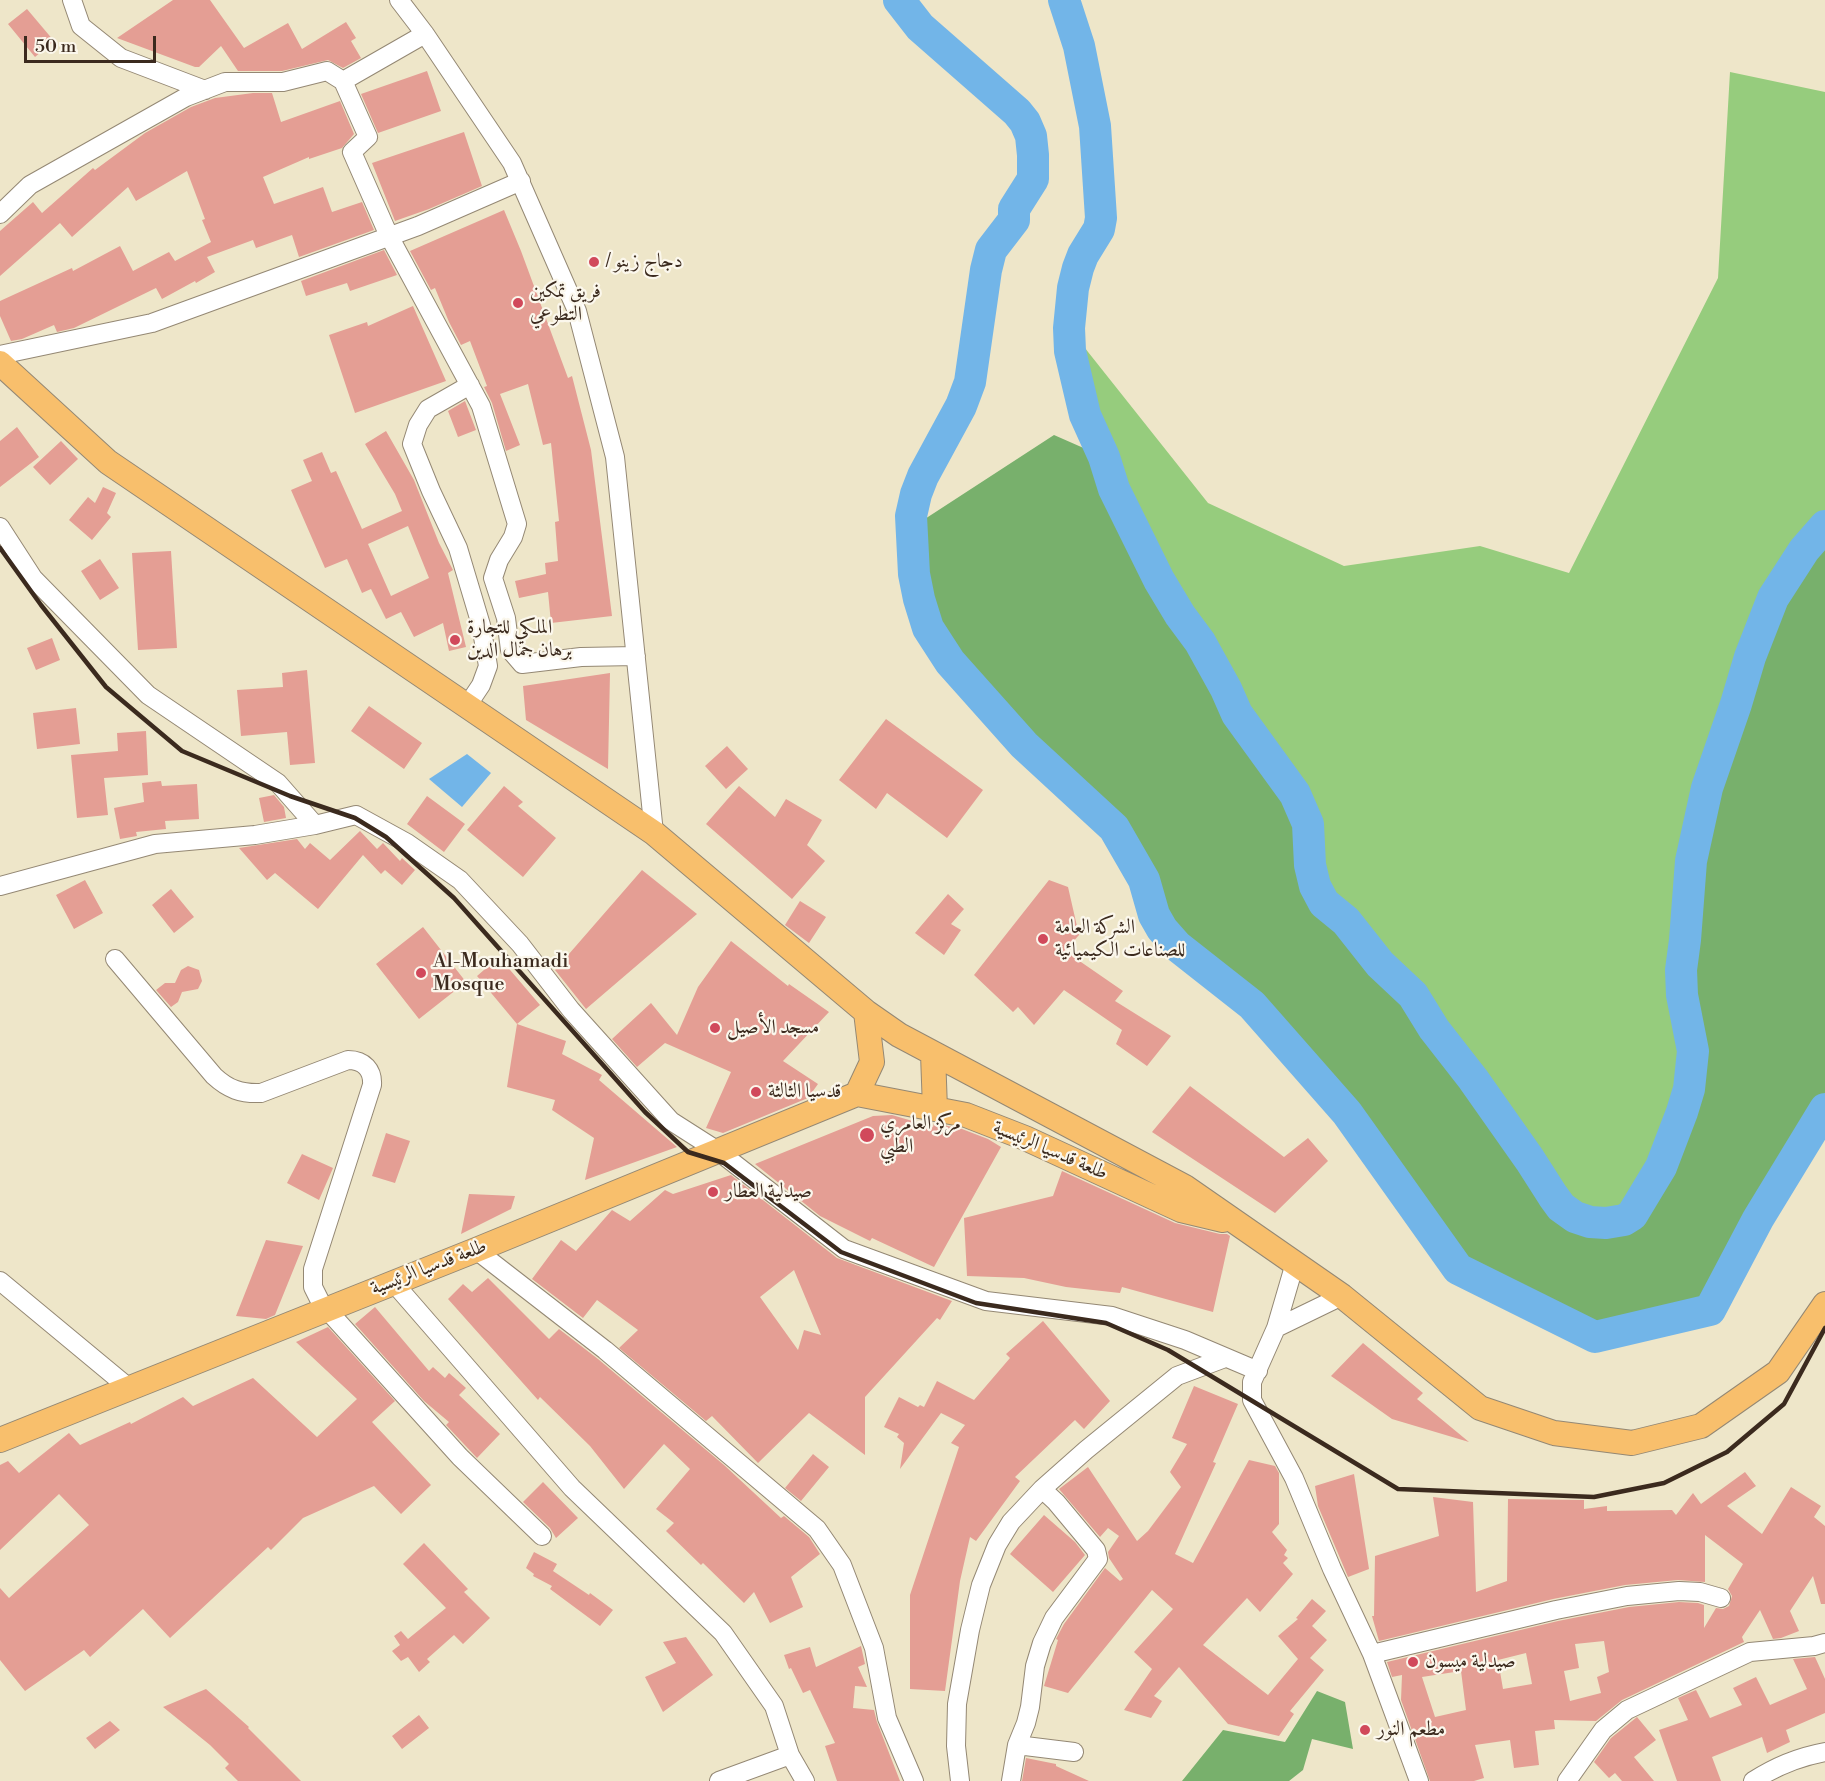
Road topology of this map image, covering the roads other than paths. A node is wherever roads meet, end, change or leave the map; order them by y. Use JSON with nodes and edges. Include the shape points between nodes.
{"nodes":[{"id":1,"x":72,"y":0,"type":"edge"},
{"id":2,"x":399,"y":0,"type":"edge"},
{"id":3,"x":425,"y":34,"type":"junction"},
{"id":4,"x":344,"y":81,"type":"junction"},
{"id":5,"x":205,"y":90,"type":"junction"},
{"id":6,"x":521,"y":181,"type":"junction"},
{"id":7,"x":0,"y":214,"type":"edge"},
{"id":8,"x":389,"y":236,"type":"junction"},
{"id":9,"x":0,"y":355,"type":"edge"},
{"id":10,"x":0,"y":363,"type":"edge"},
{"id":11,"x":470,"y":385,"type":"junction"},
{"id":12,"x":0,"y":527,"type":"edge"},
{"id":13,"x":636,"y":656,"type":"junction"},
{"id":14,"x":467,"y":706,"type":"junction"},
{"id":15,"x":315,"y":825,"type":"junction"},
{"id":16,"x":654,"y":834,"type":"junction"},
{"id":17,"x":0,"y":886,"type":"edge"},
{"id":18,"x":115,"y":959,"type":"dead end"},
{"id":19,"x":866,"y":1012,"type":"junction"},
{"id":20,"x":933,"y":1054,"type":"junction"},
{"id":21,"x":857,"y":1094,"type":"junction"},
{"id":22,"x":935,"y":1109,"type":"junction"},
{"id":23,"x":718,"y":1151,"type":"junction"},
{"id":24,"x":1238,"y":1223,"type":"junction"},
{"id":25,"x":476,"y":1250,"type":"junction"},
{"id":26,"x":1294,"y":1263,"type":"junction"},
{"id":27,"x":0,"y":1281,"type":"edge"},
{"id":28,"x":393,"y":1282,"type":"junction"},
{"id":29,"x":1342,"y":1296,"type":"junction"},
{"id":30,"x":1825,"y":1304,"type":"edge"},
{"id":31,"x":328,"y":1308,"type":"junction"},
{"id":32,"x":1276,"y":1328,"type":"junction"},
{"id":33,"x":1225,"y":1358,"type":"junction"},
{"id":34,"x":1258,"y":1371,"type":"junction"},
{"id":35,"x":129,"y":1388,"type":"junction"},
{"id":36,"x":0,"y":1440,"type":"edge"},
{"id":37,"x":1042,"y":1489,"type":"junction"},
{"id":38,"x":542,"y":1536,"type":"dead end"},
{"id":39,"x":1721,"y":1598,"type":"dead end"},
{"id":40,"x":1825,"y":1644,"type":"edge"},
{"id":41,"x":1372,"y":1654,"type":"junction"},
{"id":42,"x":1017,"y":1745,"type":"junction"},
{"id":43,"x":1074,"y":1752,"type":"dead end"},
{"id":44,"x":1825,"y":1752,"type":"edge"},
{"id":45,"x":790,"y":1755,"type":"junction"},
{"id":46,"x":719,"y":1781,"type":"edge"},
{"id":47,"x":806,"y":1781,"type":"edge"},
{"id":48,"x":914,"y":1781,"type":"edge"},
{"id":49,"x":960,"y":1781,"type":"edge"},
{"id":50,"x":1011,"y":1781,"type":"edge"},
{"id":51,"x":1419,"y":1781,"type":"edge"},
{"id":52,"x":1567,"y":1781,"type":"edge"},
{"id":53,"x":1753,"y":1781,"type":"edge"}],
"edges":[{"from":1,"to":5,"type":"street","via":[[81,26],[122,58]]},
{"from":2,"to":3,"type":"street"},
{"from":3,"to":4,"type":"street"},
{"from":3,"to":6,"type":"street"},
{"from":4,"to":5,"type":"street","via":[[327,71],[283,82],[225,82]]},
{"from":4,"to":8,"type":"street","via":[[368,137],[352,152]]},
{"from":5,"to":7,"type":"street","via":[[30,185]]},
{"from":6,"to":8,"type":"street"},
{"from":6,"to":13,"type":"street","via":[[577,311],[615,457]]},
{"from":8,"to":9,"type":"street","via":[[152,323]]},
{"from":8,"to":11,"type":"street"},
{"from":10,"to":14,"type":"main road","via":[[108,462]]},
{"from":11,"to":13,"type":"street","via":[[481,406],[517,524],[493,578],[506,618],[510,650],[522,664]]},
{"from":11,"to":14,"type":"street","via":[[428,409],[412,444],[458,548],[481,626],[488,666]]},
{"from":12,"to":15,"type":"street","via":[[33,578],[148,695],[278,783]]},
{"from":13,"to":16,"type":"street"},
{"from":14,"to":16,"type":"main road"},
{"from":15,"to":17,"type":"street","via":[[155,844]]},
{"from":15,"to":23,"type":"street","via":[[356,815],[460,880],[671,1121]]},
{"from":16,"to":19,"type":"main road"},
{"from":18,"to":31,"type":"street","via":[[214,1076],[235,1090],[261,1093],[348,1060],[360,1062],[368,1069],[372,1085],[313,1269],[313,1287]]},
{"from":19,"to":20,"type":"main road"},
{"from":19,"to":21,"type":"main road","via":[[872,1062]]},
{"from":20,"to":22,"type":"main road"},
{"from":20,"to":24,"type":"main road","via":[[1185,1187]]},
{"from":21,"to":22,"type":"main road","name":"طلعة قدسيا الرئيسية"},
{"from":21,"to":23,"type":"main road","name":"طلعة قدسيا الرئيسية"},
{"from":22,"to":24,"type":"main road","name":"طلعة قدسيا الرئيسية","via":[[966,1115],[1025,1138],[1181,1210]]},
{"from":23,"to":25,"type":"main road","name":"طلعة قدسيا الرئيسية"},
{"from":23,"to":33,"type":"street","via":[[844,1249],[986,1301],[1112,1316]]},
{"from":24,"to":26,"type":"main road"},
{"from":25,"to":28,"type":"main road","name":"طلعة قدسيا الرئيسية"},
{"from":25,"to":48,"type":"street","via":[[605,1350],[818,1529],[842,1565],[874,1648],[887,1718]]},
{"from":26,"to":29,"type":"main road"},
{"from":26,"to":32,"type":"street"},
{"from":27,"to":35,"type":"street"},
{"from":28,"to":31,"type":"main road","name":"طلعة قدسيا الرئيسية"},
{"from":28,"to":45,"type":"street","via":[[572,1488],[723,1633],[774,1706]]},
{"from":29,"to":30,"type":"main road","via":[[1480,1408],[1554,1432],[1632,1443],[1701,1425],[1778,1372]]},
{"from":29,"to":32,"type":"street"},
{"from":31,"to":35,"type":"main road","name":"طلعة قدسيا الرئيسية"},
{"from":31,"to":38,"type":"street","via":[[460,1457]]},
{"from":32,"to":34,"type":"street"},
{"from":33,"to":34,"type":"street"},
{"from":33,"to":37,"type":"street","via":[[1176,1376]]},
{"from":34,"to":41,"type":"street","via":[[1252,1382],[1252,1400],[1294,1478]]},
{"from":35,"to":36,"type":"main road","name":"طلعة قدسيا الرئيسية"},
{"from":37,"to":42,"type":"street","via":[[1096,1550],[1098,1559],[1054,1618],[1042,1643],[1026,1723]]},
{"from":37,"to":49,"type":"street","via":[[1011,1522],[981,1585],[957,1704]]},
{"from":39,"to":41,"type":"street","via":[[1679,1591],[1628,1596]]},
{"from":40,"to":52,"type":"street","via":[[1750,1652],[1627,1710],[1603,1730]]},
{"from":41,"to":51,"type":"street"},
{"from":42,"to":43,"type":"street"},
{"from":42,"to":50,"type":"street"},
{"from":44,"to":53,"type":"street","via":[[1794,1759]]},
{"from":45,"to":46,"type":"street"},
{"from":45,"to":47,"type":"street"}]}
